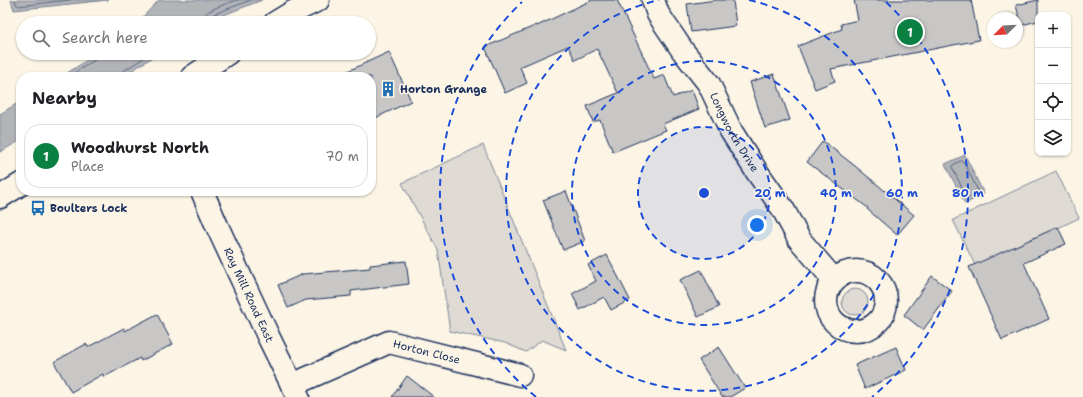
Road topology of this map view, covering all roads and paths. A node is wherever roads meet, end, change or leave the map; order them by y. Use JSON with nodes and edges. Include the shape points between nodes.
{"nodes":[{"id":1,"x":318,"y":0,"type":"edge"},
{"id":2,"x":653,"y":0,"type":"edge"},
{"id":3,"x":286,"y":16,"type":"edge"},
{"id":4,"x":218,"y":60,"type":"edge"},
{"id":5,"x":200,"y":72,"type":"edge"},
{"id":6,"x":16,"y":187,"type":"edge"},
{"id":7,"x":204,"y":196,"type":"edge"},
{"id":8,"x":0,"y":197,"type":"edge"},
{"id":9,"x":834,"y":280,"type":"dead end"},
{"id":10,"x":520,"y":375,"type":"dead end"},
{"id":11,"x":295,"y":391,"type":"edge"}],
"edges":[{"from":1,"to":3,"type":"street"},
{"from":2,"to":9,"type":"street","name":"Longworth Drive","via":[[658,14],[709,84],[731,131],[783,209],[799,239]]},
{"from":4,"to":5,"type":"street"},
{"from":6,"to":8,"type":"street"},
{"from":7,"to":11,"type":"street","name":"Ray Mill Road East"},
{"from":10,"to":11,"type":"street","name":"Horton Close","via":[[389,342]]}]}
